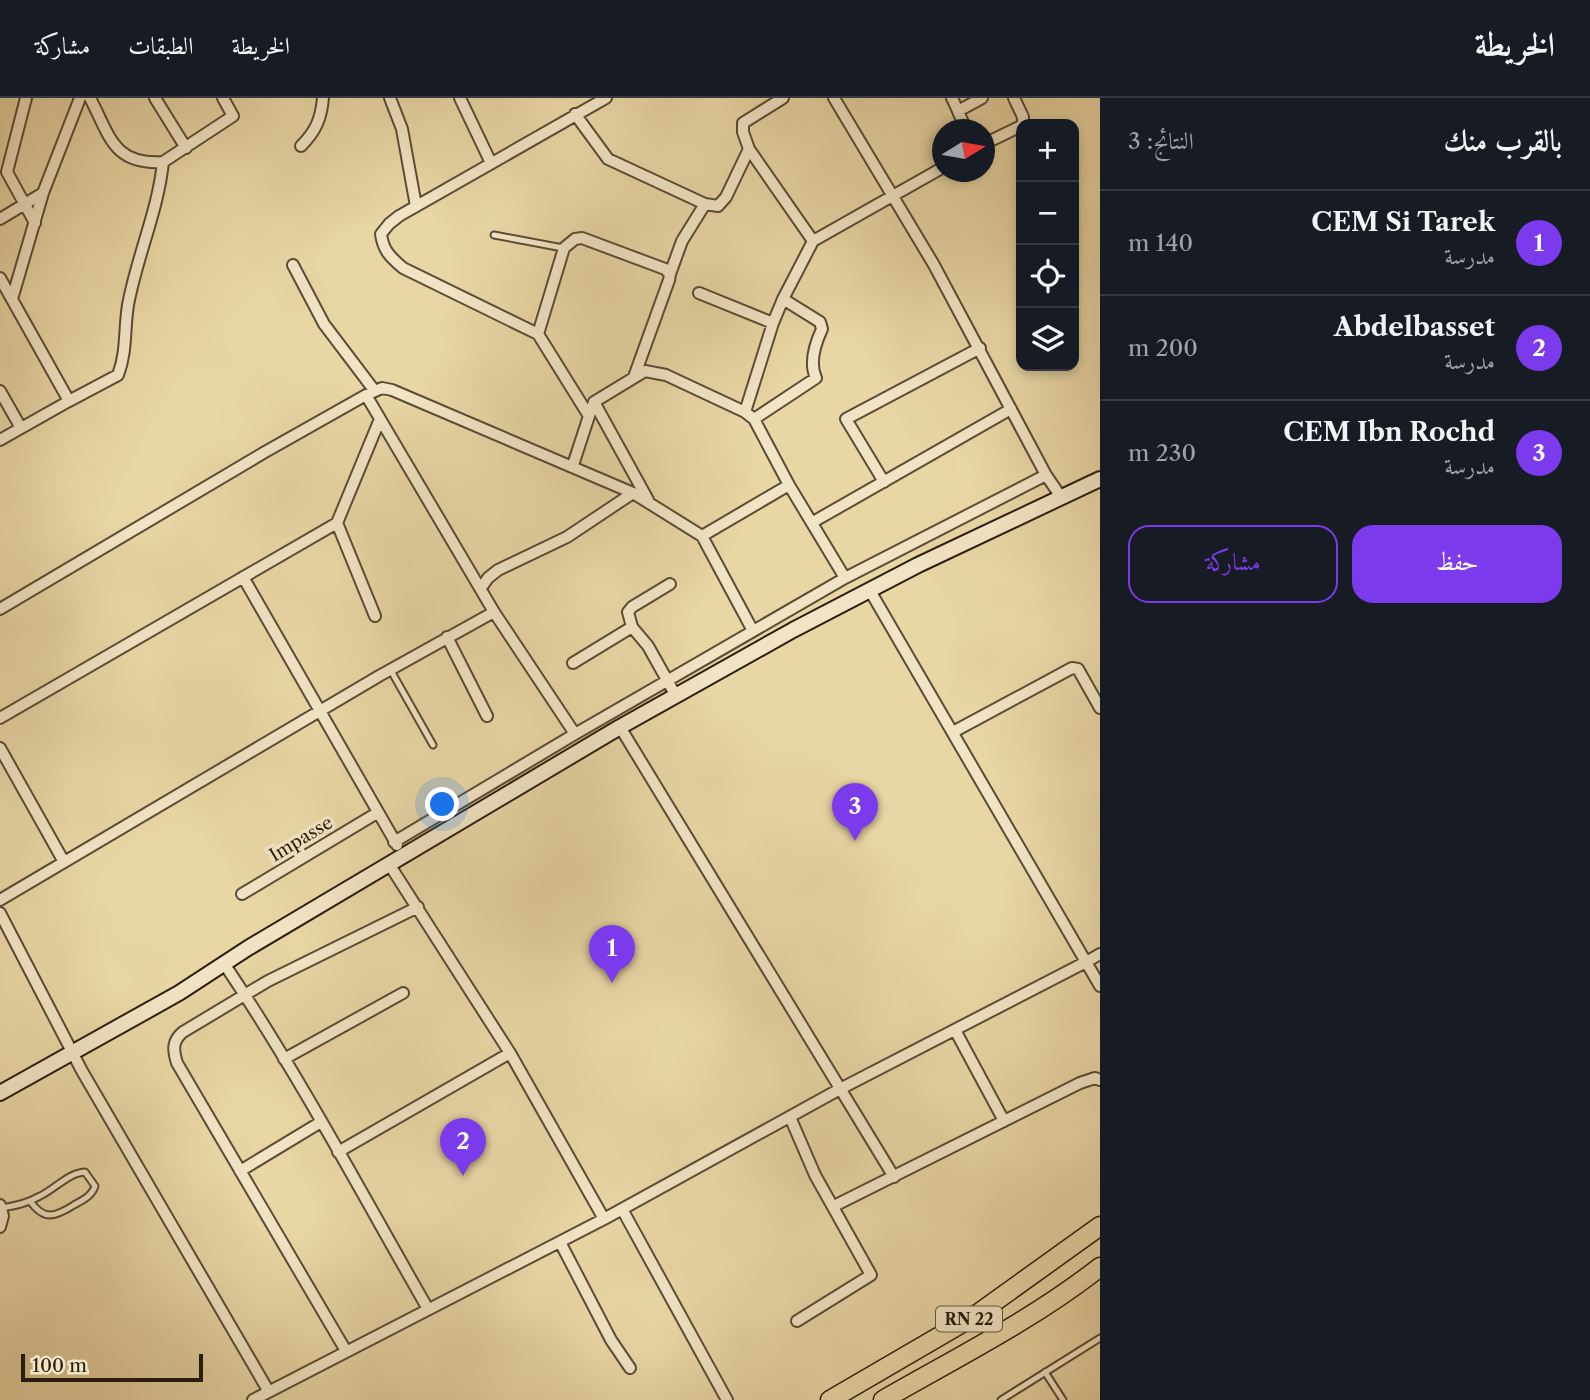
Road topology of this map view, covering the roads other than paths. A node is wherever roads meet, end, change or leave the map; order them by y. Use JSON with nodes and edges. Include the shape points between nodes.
{"nodes":[{"id":1,"x":26,"y":98,"type":"edge"},
{"id":2,"x":80,"y":98,"type":"edge"},
{"id":3,"x":90,"y":98,"type":"edge"},
{"id":4,"x":155,"y":98,"type":"edge"},
{"id":5,"x":223,"y":98,"type":"edge"},
{"id":6,"x":323,"y":98,"type":"edge"},
{"id":7,"x":390,"y":98,"type":"edge"},
{"id":8,"x":460,"y":98,"type":"edge"},
{"id":9,"x":606,"y":98,"type":"edge"},
{"id":10,"x":783,"y":98,"type":"edge"},
{"id":11,"x":834,"y":98,"type":"edge"},
{"id":12,"x":952,"y":98,"type":"edge"},
{"id":13,"x":982,"y":98,"type":"edge"},
{"id":14,"x":1014,"y":98,"type":"edge"},
{"id":15,"x":585,"y":103,"type":"edge"},
{"id":16,"x":958,"y":111,"type":"junction"},
{"id":17,"x":575,"y":114,"type":"junction"},
{"id":18,"x":961,"y":119,"type":"edge"},
{"id":19,"x":1023,"y":119,"type":"edge"},
{"id":20,"x":1016,"y":128,"type":"edge"},
{"id":21,"x":995,"y":139,"type":"edge"},
{"id":22,"x":302,"y":146,"type":"dead end"},
{"id":23,"x":186,"y":148,"type":"junction"},
{"id":24,"x":749,"y":149,"type":"junction"},
{"id":25,"x":163,"y":162,"type":"junction"},
{"id":26,"x":491,"y":163,"type":"junction"},
{"id":27,"x":932,"y":174,"type":"edge"},
{"id":28,"x":43,"y":193,"type":"junction"},
{"id":29,"x":893,"y":197,"type":"junction"},
{"id":30,"x":705,"y":204,"type":"junction"},
{"id":31,"x":25,"y":205,"type":"junction"},
{"id":32,"x":416,"y":206,"type":"junction"},
{"id":33,"x":0,"y":219,"type":"edge"},
{"id":34,"x":35,"y":223,"type":"junction"},
{"id":35,"x":494,"y":235,"type":"dead end"},
{"id":36,"x":813,"y":241,"type":"junction"},
{"id":37,"x":564,"y":248,"type":"junction"},
{"id":38,"x":293,"y":265,"type":"dead end"},
{"id":39,"x":670,"y":274,"type":"junction"},
{"id":40,"x":0,"y":278,"type":"edge"},
{"id":41,"x":699,"y":293,"type":"dead end"},
{"id":42,"x":12,"y":299,"type":"junction"},
{"id":43,"x":783,"y":299,"type":"junction"},
{"id":44,"x":773,"y":323,"type":"junction"},
{"id":45,"x":538,"y":334,"type":"junction"},
{"id":46,"x":980,"y":348,"type":"junction"},
{"id":47,"x":634,"y":377,"type":"junction"},
{"id":48,"x":0,"y":391,"type":"edge"},
{"id":49,"x":370,"y":393,"type":"junction"},
{"id":50,"x":69,"y":401,"type":"junction"},
{"id":51,"x":594,"y":402,"type":"junction"},
{"id":52,"x":1011,"y":409,"type":"junction"},
{"id":53,"x":749,"y":415,"type":"junction"},
{"id":54,"x":589,"y":416,"type":"junction"},
{"id":55,"x":380,"y":419,"type":"junction"},
{"id":56,"x":21,"y":428,"type":"junction"},
{"id":57,"x":0,"y":440,"type":"edge"},
{"id":58,"x":573,"y":466,"type":"junction"},
{"id":59,"x":1046,"y":475,"type":"junction"},
{"id":60,"x":1100,"y":479,"type":"edge"},
{"id":61,"x":884,"y":482,"type":"junction"},
{"id":62,"x":789,"y":485,"type":"junction"},
{"id":63,"x":633,"y":493,"type":"junction"},
{"id":64,"x":1061,"y":497,"type":"junction"},
{"id":65,"x":649,"y":502,"type":"junction"},
{"id":66,"x":813,"y":522,"type":"junction"},
{"id":67,"x":337,"y":523,"type":"junction"},
{"id":68,"x":702,"y":536,"type":"junction"},
{"id":69,"x":243,"y":577,"type":"junction"},
{"id":70,"x":845,"y":578,"type":"junction"},
{"id":71,"x":670,"y":584,"type":"dead end"},
{"id":72,"x":481,"y":588,"type":"junction"},
{"id":73,"x":869,"y":589,"type":"junction"},
{"id":74,"x":0,"y":609,"type":"edge"},
{"id":75,"x":494,"y":612,"type":"junction"},
{"id":76,"x":375,"y":616,"type":"dead end"},
{"id":77,"x":632,"y":627,"type":"junction"},
{"id":78,"x":753,"y":631,"type":"junction"},
{"id":79,"x":447,"y":637,"type":"junction"},
{"id":80,"x":573,"y":663,"type":"dead end"},
{"id":81,"x":390,"y":669,"type":"junction"},
{"id":82,"x":668,"y":680,"type":"junction"},
{"id":83,"x":676,"y":696,"type":"junction"},
{"id":84,"x":1100,"y":708,"type":"edge"},
{"id":85,"x":321,"y":711,"type":"junction"},
{"id":86,"x":487,"y":716,"type":"dead end"},
{"id":87,"x":0,"y":718,"type":"edge"},
{"id":88,"x":620,"y":727,"type":"junction"},
{"id":89,"x":953,"y":732,"type":"junction"},
{"id":90,"x":575,"y":734,"type":"junction"},
{"id":91,"x":433,"y":745,"type":"dead end"},
{"id":92,"x":0,"y":748,"type":"edge"},
{"id":93,"x":377,"y":813,"type":"junction"},
{"id":94,"x":394,"y":842,"type":"junction"},
{"id":95,"x":403,"y":856,"type":"junction"},
{"id":96,"x":64,"y":862,"type":"junction"},
{"id":97,"x":390,"y":864,"type":"junction"},
{"id":98,"x":242,"y":894,"type":"dead end"},
{"id":99,"x":0,"y":900,"type":"edge"},
{"id":100,"x":418,"y":907,"type":"junction"},
{"id":101,"x":0,"y":913,"type":"edge"},
{"id":102,"x":1100,"y":954,"type":"edge"},
{"id":103,"x":1086,"y":962,"type":"junction"},
{"id":104,"x":225,"y":965,"type":"junction"},
{"id":105,"x":1100,"y":986,"type":"edge"},
{"id":106,"x":403,"y":993,"type":"dead end"},
{"id":107,"x":245,"y":994,"type":"junction"},
{"id":108,"x":955,"y":1030,"type":"junction"},
{"id":109,"x":74,"y":1052,"type":"junction"},
{"id":110,"x":510,"y":1053,"type":"junction"},
{"id":111,"x":284,"y":1059,"type":"junction"},
{"id":112,"x":1100,"y":1080,"type":"edge"},
{"id":113,"x":840,"y":1089,"type":"junction"},
{"id":114,"x":0,"y":1093,"type":"edge"},
{"id":115,"x":790,"y":1117,"type":"junction"},
{"id":116,"x":1004,"y":1121,"type":"junction"},
{"id":117,"x":321,"y":1122,"type":"junction"},
{"id":118,"x":338,"y":1152,"type":"junction"},
{"id":119,"x":240,"y":1171,"type":"junction"},
{"id":120,"x":894,"y":1177,"type":"junction"},
{"id":121,"x":30,"y":1201,"type":"junction"},
{"id":122,"x":1,"y":1206,"type":"edge"},
{"id":123,"x":834,"y":1206,"type":"junction"},
{"id":124,"x":622,"y":1209,"type":"junction"},
{"id":125,"x":604,"y":1219,"type":"junction"},
{"id":126,"x":1100,"y":1226,"type":"edge"},
{"id":127,"x":0,"y":1227,"type":"edge"},
{"id":128,"x":559,"y":1242,"type":"junction"},
{"id":129,"x":1100,"y":1267,"type":"edge"},
{"id":130,"x":428,"y":1309,"type":"junction"},
{"id":131,"x":797,"y":1321,"type":"dead end"},
{"id":132,"x":1100,"y":1338,"type":"edge"},
{"id":133,"x":346,"y":1351,"type":"junction"},
{"id":134,"x":630,"y":1367,"type":"dead end"},
{"id":135,"x":1045,"y":1372,"type":"junction"},
{"id":136,"x":269,"y":1392,"type":"junction"},
{"id":137,"x":253,"y":1400,"type":"edge"},
{"id":138,"x":727,"y":1400,"type":"edge"},
{"id":139,"x":830,"y":1400,"type":"edge"},
{"id":140,"x":883,"y":1400,"type":"edge"},
{"id":141,"x":1001,"y":1400,"type":"edge"},
{"id":142,"x":1063,"y":1400,"type":"edge"}],
"edges":[{"from":1,"to":31,"type":"street","via":[[7,172]]},
{"from":2,"to":28,"type":"street"},
{"from":3,"to":25,"type":"street","via":[[123,155]]},
{"from":4,"to":23,"type":"street"},
{"from":5,"to":23,"type":"street","via":[[233,116]]},
{"from":6,"to":22,"type":"street","via":[[315,132]]},
{"from":7,"to":32,"type":"street","via":[[402,129]]},
{"from":8,"to":26,"type":"street"},
{"from":9,"to":15,"type":"street"},
{"from":10,"to":24,"type":"street","via":[[743,123]]},
{"from":11,"to":29,"type":"street"},
{"from":12,"to":16,"type":"street"},
{"from":13,"to":16,"type":"street"},
{"from":14,"to":19,"type":"street"},
{"from":15,"to":17,"type":"street"},
{"from":16,"to":18,"type":"street"},
{"from":17,"to":26,"type":"street"},
{"from":17,"to":30,"type":"street","via":[[608,159]]},
{"from":20,"to":21,"type":"street"},
{"from":23,"to":25,"type":"street"},
{"from":24,"to":30,"type":"street","via":[[726,197],[718,206]]},
{"from":24,"to":36,"type":"street"},
{"from":25,"to":50,"type":"street","via":[[128,308],[122,366],[118,375]]},
{"from":26,"to":32,"type":"street"},
{"from":27,"to":29,"type":"street"},
{"from":28,"to":31,"type":"street"},
{"from":28,"to":34,"type":"street"},
{"from":29,"to":36,"type":"street"},
{"from":29,"to":46,"type":"street"},
{"from":30,"to":39,"type":"street","via":[[681,241]]},
{"from":31,"to":33,"type":"street"},
{"from":31,"to":34,"type":"street"},
{"from":32,"to":45,"type":"street","via":[[389,223],[381,234],[389,257]]},
{"from":34,"to":42,"type":"street"},
{"from":35,"to":37,"type":"lane"},
{"from":36,"to":43,"type":"street"},
{"from":37,"to":39,"type":"street","via":[[582,238]]},
{"from":37,"to":45,"type":"street"},
{"from":38,"to":49,"type":"street","via":[[324,324]]},
{"from":39,"to":47,"type":"street"},
{"from":40,"to":42,"type":"street"},
{"from":41,"to":44,"type":"street"},
{"from":42,"to":50,"type":"street"},
{"from":43,"to":44,"type":"street"},
{"from":43,"to":53,"type":"street","via":[[820,322],[816,378]]},
{"from":44,"to":53,"type":"street"},
{"from":45,"to":54,"type":"street"},
{"from":46,"to":52,"type":"street"},
{"from":46,"to":61,"type":"street","via":[[846,419]]},
{"from":47,"to":51,"type":"street"},
{"from":47,"to":53,"type":"street","via":[[645,371],[666,375]]},
{"from":48,"to":56,"type":"street"},
{"from":49,"to":55,"type":"street"},
{"from":49,"to":58,"type":"street","via":[[392,390]]},
{"from":49,"to":74,"type":"street"},
{"from":50,"to":56,"type":"street"},
{"from":51,"to":54,"type":"street"},
{"from":51,"to":65,"type":"street"},
{"from":52,"to":59,"type":"street"},
{"from":52,"to":61,"type":"street"},
{"from":53,"to":62,"type":"street"},
{"from":54,"to":58,"type":"street"},
{"from":55,"to":67,"type":"street"},
{"from":55,"to":72,"type":"street"},
{"from":56,"to":57,"type":"street"},
{"from":58,"to":63,"type":"street"},
{"from":59,"to":64,"type":"street"},
{"from":59,"to":70,"type":"street"},
{"from":60,"to":64,"type":"main road"},
{"from":61,"to":66,"type":"street"},
{"from":62,"to":66,"type":"street"},
{"from":62,"to":68,"type":"street"},
{"from":63,"to":65,"type":"street"},
{"from":63,"to":72,"type":"street","via":[[567,537],[498,570]]},
{"from":64,"to":73,"type":"main road"},
{"from":65,"to":68,"type":"street"},
{"from":66,"to":70,"type":"street"},
{"from":67,"to":69,"type":"street"},
{"from":67,"to":76,"type":"street"},
{"from":68,"to":78,"type":"street"},
{"from":69,"to":85,"type":"street"},
{"from":69,"to":87,"type":"street"},
{"from":70,"to":78,"type":"street"},
{"from":71,"to":77,"type":"street","via":[[632,607],[628,612]]},
{"from":72,"to":75,"type":"street"},
{"from":73,"to":83,"type":"main road"},
{"from":73,"to":89,"type":"street"},
{"from":75,"to":79,"type":"street"},
{"from":75,"to":90,"type":"street"},
{"from":77,"to":80,"type":"street"},
{"from":77,"to":82,"type":"street"},
{"from":78,"to":82,"type":"street"},
{"from":79,"to":81,"type":"street"},
{"from":79,"to":86,"type":"street"},
{"from":81,"to":85,"type":"street"},
{"from":81,"to":91,"type":"lane"},
{"from":82,"to":83,"type":"street"},
{"from":82,"to":90,"type":"street"},
{"from":83,"to":88,"type":"main road"},
{"from":84,"to":89,"type":"street","via":[[1077,669],[1072,668]]},
{"from":85,"to":93,"type":"street"},
{"from":85,"to":96,"type":"street"},
{"from":88,"to":95,"type":"main road"},
{"from":88,"to":113,"type":"street"},
{"from":89,"to":103,"type":"street"},
{"from":90,"to":94,"type":"street"},
{"from":92,"to":96,"type":"street"},
{"from":93,"to":94,"type":"street"},
{"from":93,"to":98,"type":"street","name":"Impasse"},
{"from":94,"to":95,"type":"street"},
{"from":95,"to":97,"type":"main road"},
{"from":96,"to":99,"type":"street"},
{"from":97,"to":100,"type":"street"},
{"from":97,"to":104,"type":"main road"},
{"from":100,"to":107,"type":"street"},
{"from":100,"to":110,"type":"street"},
{"from":101,"to":109,"type":"street"},
{"from":102,"to":103,"type":"street"},
{"from":103,"to":105,"type":"street"},
{"from":103,"to":108,"type":"street"},
{"from":104,"to":107,"type":"street"},
{"from":104,"to":109,"type":"main road"},
{"from":106,"to":111,"type":"street"},
{"from":107,"to":111,"type":"street"},
{"from":107,"to":119,"type":"street","via":[[177,1037],[173,1050]]},
{"from":108,"to":113,"type":"street"},
{"from":108,"to":116,"type":"street"},
{"from":109,"to":114,"type":"main road"},
{"from":109,"to":136,"type":"street"},
{"from":110,"to":118,"type":"street"},
{"from":110,"to":125,"type":"street"},
{"from":111,"to":117,"type":"street"},
{"from":112,"to":116,"type":"street","via":[[1080,1083]]},
{"from":113,"to":115,"type":"street"},
{"from":113,"to":120,"type":"street"},
{"from":115,"to":123,"type":"street"},
{"from":115,"to":124,"type":"street"},
{"from":116,"to":120,"type":"street"},
{"from":117,"to":118,"type":"street"},
{"from":117,"to":119,"type":"street"},
{"from":118,"to":130,"type":"street"},
{"from":119,"to":133,"type":"street"},
{"from":120,"to":123,"type":"street"},
{"from":121,"to":121,"type":"lane","via":[[77,1172],[85,1172],[95,1186],[88,1197],[59,1214],[37,1211]]},
{"from":121,"to":122,"type":"lane"},
{"from":122,"to":127,"type":"street"},
{"from":123,"to":131,"type":"street","via":[[871,1275]]},
{"from":124,"to":125,"type":"street"},
{"from":124,"to":138,"type":"street"},
{"from":125,"to":128,"type":"street"},
{"from":126,"to":139,"type":"highway","number":"RN 22","via":[[976,1315]]},
{"from":128,"to":130,"type":"street"},
{"from":128,"to":134,"type":"street"},
{"from":129,"to":140,"type":"highway","number":"RN 22"},
{"from":130,"to":133,"type":"street"},
{"from":132,"to":135,"type":"lane"},
{"from":133,"to":136,"type":"street"},
{"from":135,"to":141,"type":"lane"},
{"from":135,"to":142,"type":"lane"},
{"from":136,"to":137,"type":"street"}]}
